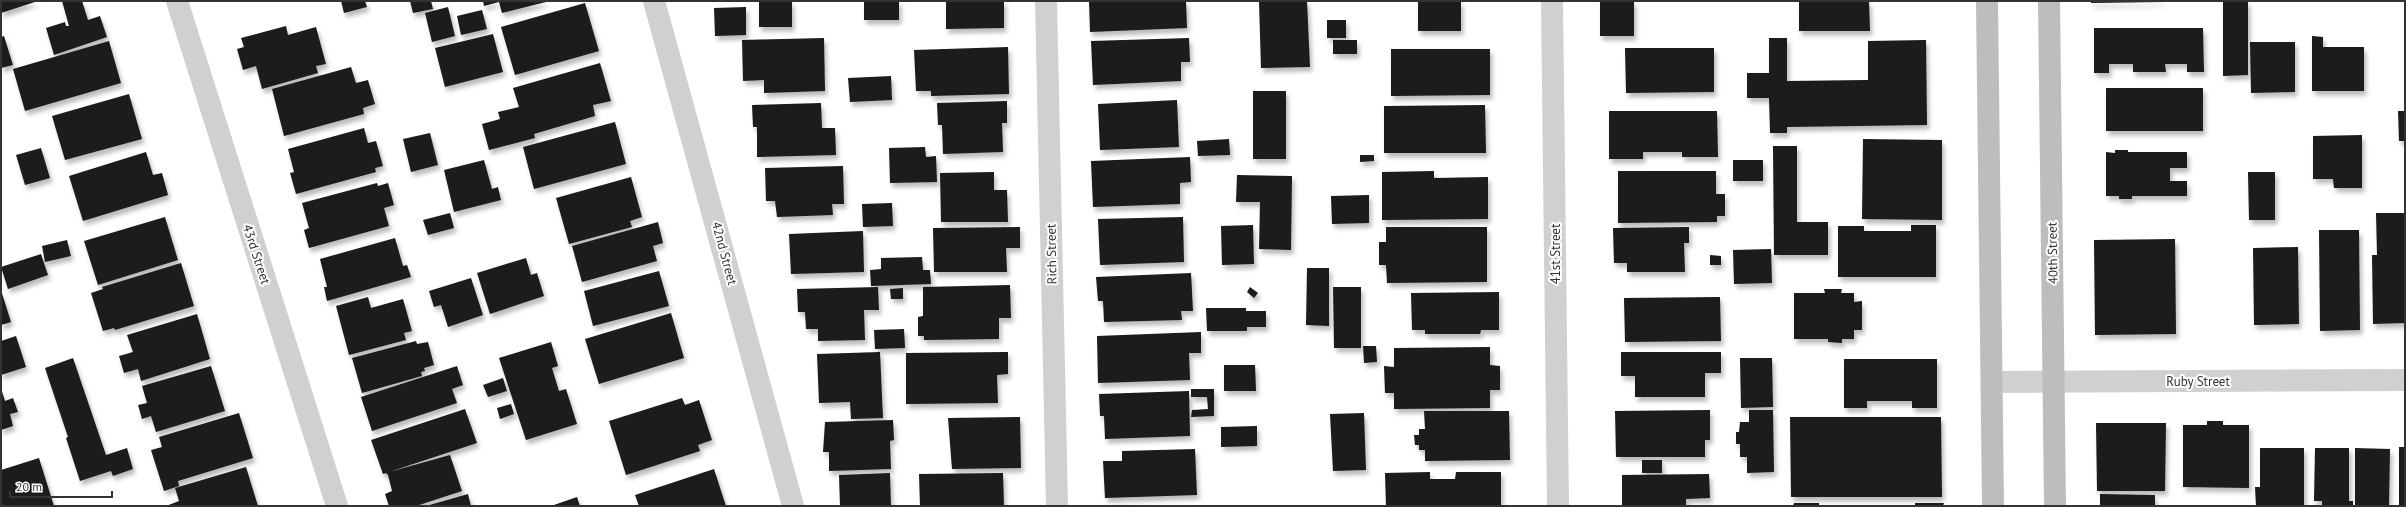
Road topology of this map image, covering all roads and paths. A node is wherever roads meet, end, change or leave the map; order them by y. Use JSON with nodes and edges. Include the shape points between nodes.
{"nodes":[{"id":1,"x":177,"y":1,"type":"edge"},
{"id":2,"x":654,"y":1,"type":"edge"},
{"id":3,"x":1046,"y":1,"type":"edge"},
{"id":4,"x":1552,"y":1,"type":"edge"},
{"id":5,"x":1987,"y":1,"type":"edge"},
{"id":6,"x":2049,"y":1,"type":"edge"},
{"id":7,"x":2405,"y":380,"type":"edge"},
{"id":8,"x":2054,"y":381,"type":"junction"},
{"id":9,"x":1992,"y":382,"type":"junction"},
{"id":10,"x":337,"y":506,"type":"edge"},
{"id":11,"x":793,"y":506,"type":"edge"},
{"id":12,"x":1057,"y":506,"type":"edge"},
{"id":13,"x":1558,"y":506,"type":"edge"},
{"id":14,"x":1993,"y":506,"type":"edge"},
{"id":15,"x":2055,"y":506,"type":"edge"}],
"edges":[{"from":1,"to":10,"type":"street","name":"43rd Street"},
{"from":2,"to":11,"type":"street","name":"42nd Street"},
{"from":3,"to":12,"type":"street","name":"Rich Street"},
{"from":4,"to":13,"type":"street","name":"41st Street"},
{"from":5,"to":9,"type":"main road"},
{"from":6,"to":8,"type":"main road","name":"40th Street"},
{"from":7,"to":8,"type":"street","name":"Ruby Street"},
{"from":8,"to":9,"type":"street","name":"Ruby Street"},
{"from":8,"to":15,"type":"main road","name":"40th Street"},
{"from":9,"to":14,"type":"main road"}]}
